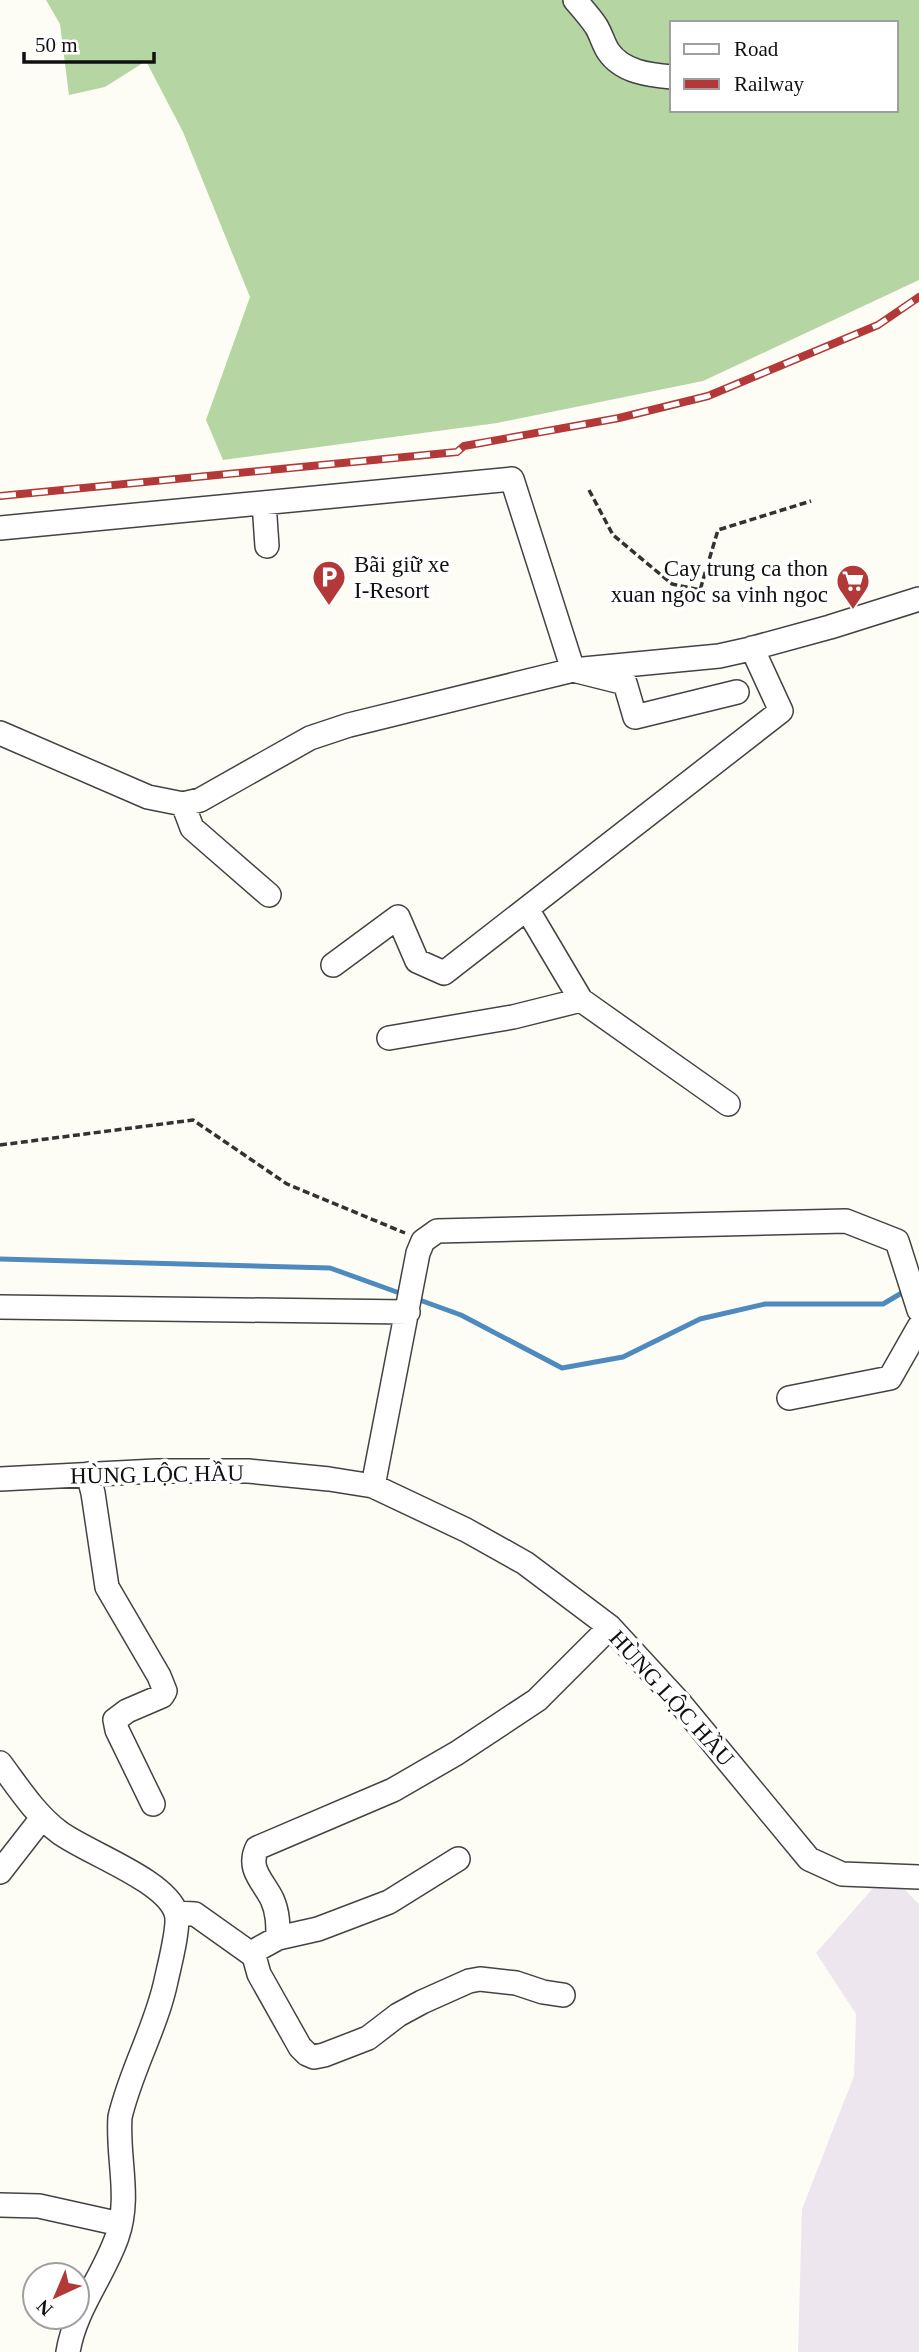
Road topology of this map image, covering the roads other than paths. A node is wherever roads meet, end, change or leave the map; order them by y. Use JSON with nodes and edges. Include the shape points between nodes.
{"nodes":[{"id":1,"x":575,"y":0,"type":"edge"},
{"id":2,"x":670,"y":77,"type":"edge"},
{"id":3,"x":264,"y":503,"type":"junction"},
{"id":4,"x":0,"y":528,"type":"edge"},
{"id":5,"x":267,"y":546,"type":"dead end"},
{"id":6,"x":919,"y":599,"type":"edge"},
{"id":7,"x":752,"y":648,"type":"junction"},
{"id":8,"x":573,"y":670,"type":"junction"},
{"id":9,"x":737,"y":692,"type":"dead end"},
{"id":10,"x":0,"y":733,"type":"edge"},
{"id":11,"x":183,"y":803,"type":"junction"},
{"id":12,"x":269,"y":895,"type":"dead end"},
{"id":13,"x":527,"y":909,"type":"junction"},
{"id":14,"x":333,"y":965,"type":"dead end"},
{"id":15,"x":580,"y":1000,"type":"junction"},
{"id":16,"x":389,"y":1038,"type":"dead end"},
{"id":17,"x":728,"y":1104,"type":"dead end"},
{"id":18,"x":0,"y":1307,"type":"edge"},
{"id":19,"x":919,"y":1310,"type":"edge"},
{"id":20,"x":408,"y":1312,"type":"junction"},
{"id":21,"x":919,"y":1328,"type":"edge"},
{"id":22,"x":789,"y":1398,"type":"dead end"},
{"id":23,"x":88,"y":1474,"type":"junction"},
{"id":24,"x":0,"y":1479,"type":"edge"},
{"id":25,"x":373,"y":1486,"type":"junction"},
{"id":26,"x":610,"y":1627,"type":"junction"},
{"id":27,"x":0,"y":1763,"type":"edge"},
{"id":28,"x":153,"y":1804,"type":"dead end"},
{"id":29,"x":42,"y":1818,"type":"junction"},
{"id":30,"x":458,"y":1859,"type":"dead end"},
{"id":31,"x":0,"y":1871,"type":"edge"},
{"id":32,"x":919,"y":1877,"type":"edge"},
{"id":33,"x":176,"y":1913,"type":"junction"},
{"id":34,"x":278,"y":1938,"type":"junction"},
{"id":35,"x":254,"y":1956,"type":"junction"},
{"id":36,"x":563,"y":1995,"type":"dead end"},
{"id":37,"x":0,"y":2205,"type":"edge"},
{"id":38,"x":120,"y":2224,"type":"junction"},
{"id":39,"x":68,"y":2352,"type":"edge"}],
"edges":[{"from":1,"to":2,"type":"street","via":[[617,62],[651,76]]},
{"from":3,"to":4,"type":"street"},
{"from":3,"to":5,"type":"street"},
{"from":3,"to":8,"type":"street","via":[[512,478]]},
{"from":6,"to":7,"type":"street"},
{"from":7,"to":8,"type":"street","via":[[719,656]]},
{"from":7,"to":13,"type":"street","via":[[781,711]]},
{"from":8,"to":9,"type":"street","via":[[625,683],[635,717]]},
{"from":8,"to":11,"type":"street","via":[[310,738],[200,800]]},
{"from":10,"to":11,"type":"street","via":[[148,797]]},
{"from":11,"to":12,"type":"street","via":[[192,828]]},
{"from":13,"to":14,"type":"street","via":[[444,973],[418,961],[398,917]]},
{"from":13,"to":15,"type":"street"},
{"from":15,"to":16,"type":"street","via":[[513,1017]]},
{"from":15,"to":17,"type":"street"},
{"from":18,"to":20,"type":"street"},
{"from":19,"to":20,"type":"street","via":[[897,1241],[846,1221],[437,1231],[420,1247]]},
{"from":20,"to":25,"type":"street"},
{"from":21,"to":22,"type":"street","via":[[890,1378]]},
{"from":23,"to":24,"type":"street","name":"HÙNG LỘC HẦU"},
{"from":23,"to":25,"type":"street","name":"HÙNG LỘC HẦU","via":[[248,1471]]},
{"from":23,"to":28,"type":"street","via":[[107,1587],[165,1691],[115,1720]]},
{"from":25,"to":26,"type":"street","name":"HÙNG LỘC HẦU","via":[[525,1563]]},
{"from":26,"to":32,"type":"street","name":"HÙNG LỘC HẦU","via":[[680,1703],[809,1859],[842,1874]]},
{"from":26,"to":34,"type":"street","via":[[537,1700],[457,1753],[393,1790],[257,1848],[254,1871],[278,1915]]},
{"from":27,"to":29,"type":"street"},
{"from":29,"to":31,"type":"street"},
{"from":29,"to":33,"type":"street","via":[[83,1847],[133,1872],[167,1899]]},
{"from":30,"to":34,"type":"street","via":[[379,1907]]},
{"from":33,"to":35,"type":"street","via":[[195,1914]]},
{"from":33,"to":38,"type":"street","via":[[166,1984],[120,2117],[118,2139],[125,2189]]},
{"from":34,"to":35,"type":"street"},
{"from":35,"to":36,"type":"street","via":[[259,1974],[300,2047],[314,2057],[368,2038],[398,2015],[469,1981],[495,1980]]},
{"from":37,"to":38,"type":"street","via":[[39,2206]]},
{"from":38,"to":39,"type":"street","via":[[79,2312]]}]}
